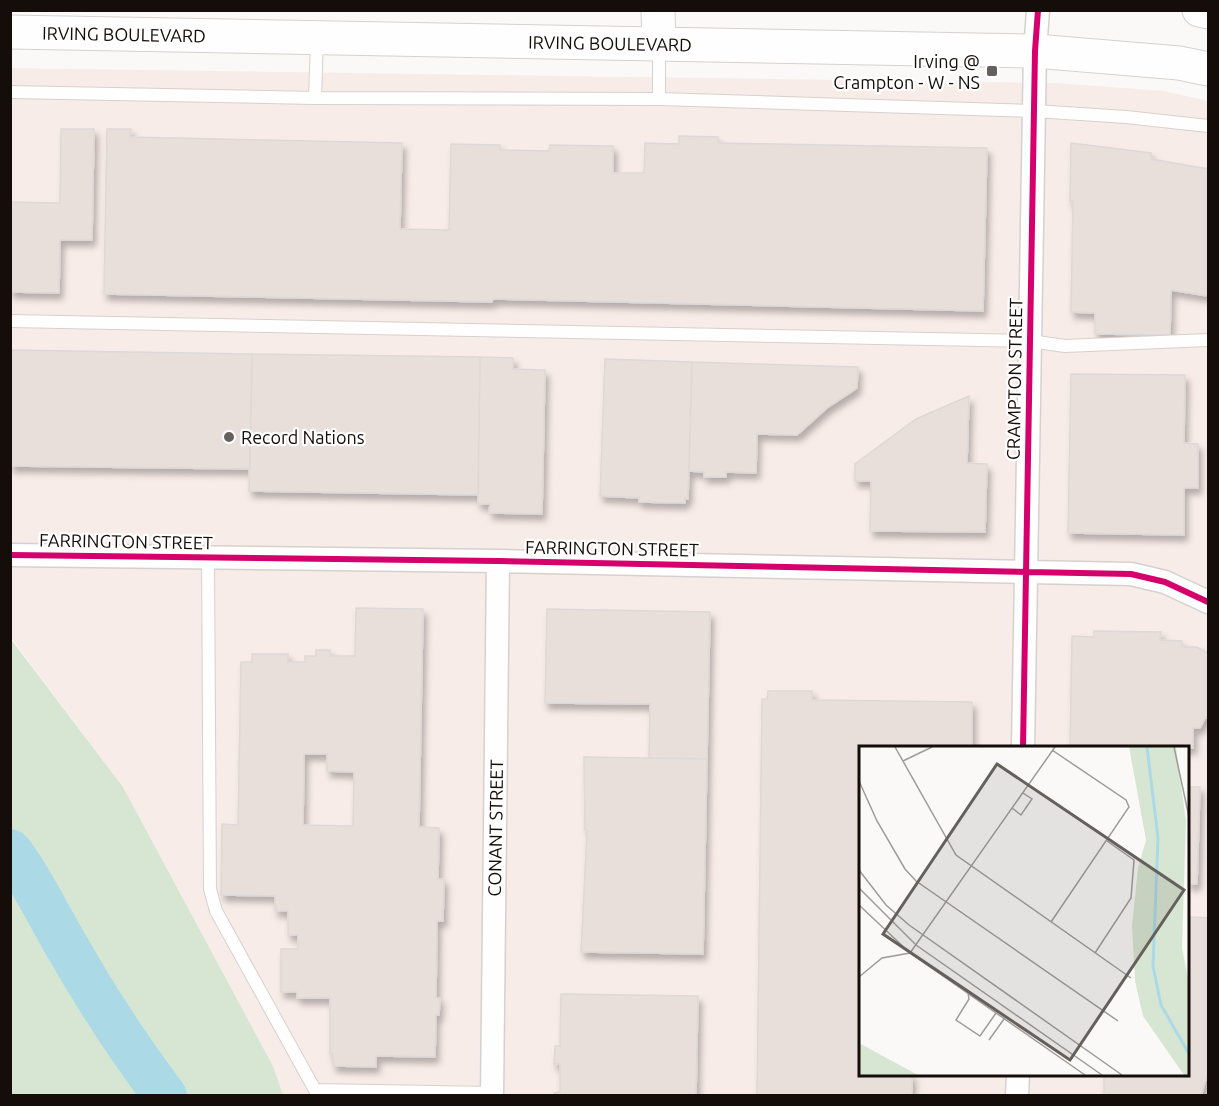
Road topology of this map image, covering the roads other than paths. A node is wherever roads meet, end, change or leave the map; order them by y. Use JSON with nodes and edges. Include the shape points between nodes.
{"nodes":[{"id":1,"x":658,"y":10,"type":"edge"},
{"id":2,"x":1038,"y":10,"type":"edge"},
{"id":3,"x":1199,"y":10,"type":"edge"},
{"id":4,"x":1209,"y":12,"type":"edge"},
{"id":5,"x":10,"y":32,"type":"edge"},
{"id":6,"x":316,"y":38,"type":"junction"},
{"id":7,"x":659,"y":45,"type":"junction"},
{"id":8,"x":1035,"y":51,"type":"junction"},
{"id":9,"x":1209,"y":69,"type":"edge"},
{"id":10,"x":10,"y":92,"type":"edge"},
{"id":11,"x":315,"y":98,"type":"junction"},
{"id":12,"x":659,"y":99,"type":"junction"},
{"id":13,"x":1035,"y":111,"type":"junction"},
{"id":14,"x":1209,"y":126,"type":"edge"},
{"id":15,"x":10,"y":321,"type":"edge"},
{"id":16,"x":1209,"y":340,"type":"edge"},
{"id":17,"x":1030,"y":341,"type":"junction"},
{"id":18,"x":10,"y":555,"type":"edge"},
{"id":19,"x":208,"y":557,"type":"junction"},
{"id":20,"x":498,"y":561,"type":"junction"},
{"id":21,"x":1025,"y":572,"type":"junction"},
{"id":22,"x":1209,"y":602,"type":"edge"},
{"id":23,"x":1023,"y":746,"type":"edge"},
{"id":24,"x":1018,"y":1076,"type":"edge"},
{"id":25,"x":492,"y":1094,"type":"edge"},
{"id":26,"x":1017,"y":1095,"type":"edge"}],
"edges":[{"from":1,"to":7,"type":"main road"},
{"from":2,"to":8,"type":"street","name":"CRAMPTON STREET"},
{"from":3,"to":4,"type":"main road"},
{"from":5,"to":6,"type":"main road","name":"IRVING BOULEVARD"},
{"from":6,"to":7,"type":"main road","name":"IRVING BOULEVARD"},
{"from":6,"to":11,"type":"lane"},
{"from":7,"to":8,"type":"main road","name":"IRVING BOULEVARD"},
{"from":7,"to":12,"type":"lane"},
{"from":8,"to":9,"type":"main road","name":"IRVING BOULEVARD"},
{"from":8,"to":13,"type":"street","name":"CRAMPTON STREET"},
{"from":10,"to":11,"type":"lane"},
{"from":11,"to":12,"type":"lane"},
{"from":12,"to":13,"type":"lane"},
{"from":13,"to":14,"type":"lane"},
{"from":13,"to":17,"type":"street","name":"CRAMPTON STREET"},
{"from":15,"to":17,"type":"lane"},
{"from":16,"to":17,"type":"lane","via":[[1065,346]]},
{"from":17,"to":21,"type":"street","name":"CRAMPTON STREET"},
{"from":18,"to":19,"type":"street","name":"FARRINGTON STREET"},
{"from":19,"to":20,"type":"street","name":"FARRINGTON STREET"},
{"from":19,"to":25,"type":"lane","via":[[210,889],[216,911],[315,1090]]},
{"from":20,"to":21,"type":"street","name":"FARRINGTON STREET"},
{"from":20,"to":25,"type":"street","name":"CONANT STREET"},
{"from":21,"to":22,"type":"street","name":"FARRINGTON STREET","via":[[1131,574],[1165,582]]},
{"from":21,"to":23,"type":"street","name":"CRAMPTON STREET"},
{"from":24,"to":26,"type":"street"}]}
